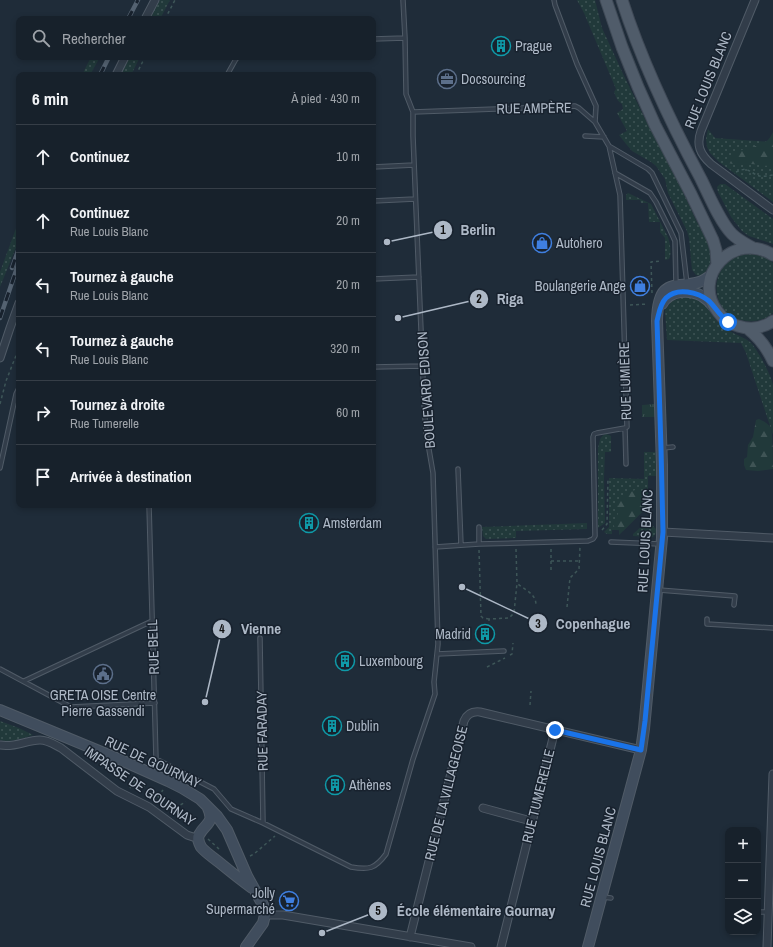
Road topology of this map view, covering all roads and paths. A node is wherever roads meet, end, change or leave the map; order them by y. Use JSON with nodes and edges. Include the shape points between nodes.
{"nodes":[{"id":1,"x":155,"y":0,"type":"edge"},
{"id":2,"x":175,"y":0,"type":"edge"},
{"id":3,"x":403,"y":0,"type":"edge"},
{"id":4,"x":554,"y":0,"type":"edge"},
{"id":5,"x":605,"y":0,"type":"edge"},
{"id":6,"x":622,"y":0,"type":"edge"},
{"id":7,"x":755,"y":0,"type":"edge"},
{"id":8,"x":147,"y":16,"type":"edge"},
{"id":9,"x":167,"y":16,"type":"edge"},
{"id":10,"x":405,"y":38,"type":"junction"},
{"id":11,"x":376,"y":39,"type":"edge"},
{"id":12,"x":124,"y":60,"type":"edge"},
{"id":13,"x":144,"y":60,"type":"edge"},
{"id":14,"x":235,"y":60,"type":"edge"},
{"id":15,"x":118,"y":72,"type":"edge"},
{"id":16,"x":138,"y":72,"type":"edge"},
{"id":17,"x":229,"y":72,"type":"edge"},
{"id":18,"x":413,"y":112,"type":"junction"},
{"id":19,"x":595,"y":122,"type":"junction"},
{"id":20,"x":585,"y":136,"type":"dead end"},
{"id":21,"x":604,"y":138,"type":"junction"},
{"id":22,"x":609,"y":146,"type":"junction"},
{"id":23,"x":414,"y":165,"type":"junction"},
{"id":24,"x":376,"y":167,"type":"edge"},
{"id":25,"x":615,"y":173,"type":"junction"},
{"id":26,"x":773,"y":175,"type":"edge"},
{"id":27,"x":731,"y":179,"type":"junction"},
{"id":28,"x":620,"y":194,"type":"joint"},
{"id":29,"x":415,"y":199,"type":"junction"},
{"id":30,"x":376,"y":201,"type":"edge"},
{"id":31,"x":773,"y":210,"type":"edge"},
{"id":32,"x":753,"y":248,"type":"junction"},
{"id":33,"x":773,"y":255,"type":"edge"},
{"id":34,"x":660,"y":262,"type":"dead end"},
{"id":35,"x":715,"y":269,"type":"junction"},
{"id":36,"x":419,"y":277,"type":"junction"},
{"id":37,"x":376,"y":279,"type":"edge"},
{"id":38,"x":687,"y":284,"type":"junction"},
{"id":39,"x":678,"y":289,"type":"junction"},
{"id":40,"x":652,"y":296,"type":"dead end"},
{"id":41,"x":652,"y":304,"type":"dead end"},
{"id":42,"x":629,"y":305,"type":"dead end"},
{"id":43,"x":714,"y":307,"type":"junction"},
{"id":44,"x":16,"y":311,"type":"edge"},
{"id":45,"x":773,"y":321,"type":"edge"},
{"id":46,"x":747,"y":328,"type":"junction"},
{"id":47,"x":16,"y":356,"type":"edge"},
{"id":48,"x":0,"y":358,"type":"edge"},
{"id":49,"x":773,"y":361,"type":"edge"},
{"id":50,"x":423,"y":366,"type":"junction"},
{"id":51,"x":376,"y":367,"type":"edge"},
{"id":52,"x":16,"y":394,"type":"edge"},
{"id":53,"x":0,"y":404,"type":"edge"},
{"id":54,"x":625,"y":428,"type":"junction"},
{"id":55,"x":673,"y":447,"type":"dead end"},
{"id":56,"x":661,"y":448,"type":"junction"},
{"id":57,"x":626,"y":464,"type":"dead end"},
{"id":58,"x":0,"y":468,"type":"edge"},
{"id":59,"x":458,"y":469,"type":"dead end"},
{"id":60,"x":608,"y":478,"type":"dead end"},
{"id":61,"x":149,"y":508,"type":"edge"},
{"id":62,"x":479,"y":527,"type":"dead end"},
{"id":63,"x":663,"y":532,"type":"junction"},
{"id":64,"x":594,"y":538,"type":"junction"},
{"id":65,"x":773,"y":538,"type":"edge"},
{"id":66,"x":581,"y":541,"type":"junction"},
{"id":67,"x":550,"y":542,"type":"junction"},
{"id":68,"x":611,"y":542,"type":"dead end"},
{"id":69,"x":516,"y":543,"type":"junction"},
{"id":70,"x":479,"y":544,"type":"junction"},
{"id":71,"x":662,"y":544,"type":"junction"},
{"id":72,"x":461,"y":545,"type":"junction"},
{"id":73,"x":435,"y":547,"type":"junction"},
{"id":74,"x":551,"y":561,"type":"junction"},
{"id":75,"x":579,"y":561,"type":"junction"},
{"id":76,"x":552,"y":573,"type":"dead end"},
{"id":77,"x":517,"y":583,"type":"junction"},
{"id":78,"x":657,"y":590,"type":"junction"},
{"id":79,"x":536,"y":605,"type":"dead end"},
{"id":80,"x":734,"y":605,"type":"dead end"},
{"id":81,"x":567,"y":607,"type":"dead end"},
{"id":82,"x":489,"y":619,"type":"junction"},
{"id":83,"x":707,"y":619,"type":"dead end"},
{"id":84,"x":152,"y":621,"type":"junction"},
{"id":85,"x":489,"y":622,"type":"dead end"},
{"id":86,"x":773,"y":628,"type":"edge"},
{"id":87,"x":260,"y":638,"type":"dead end"},
{"id":88,"x":504,"y":651,"type":"dead end"},
{"id":89,"x":437,"y":654,"type":"junction"},
{"id":90,"x":0,"y":669,"type":"edge"},
{"id":91,"x":24,"y":682,"type":"junction"},
{"id":92,"x":531,"y":691,"type":"dead end"},
{"id":93,"x":155,"y":703,"type":"junction"},
{"id":94,"x":530,"y":705,"type":"dead end"},
{"id":95,"x":0,"y":710,"type":"edge"},
{"id":96,"x":555,"y":730,"type":"junction"},
{"id":97,"x":0,"y":745,"type":"edge"},
{"id":98,"x":641,"y":750,"type":"junction"},
{"id":99,"x":773,"y":774,"type":"edge"},
{"id":100,"x":165,"y":786,"type":"dead end"},
{"id":101,"x":124,"y":795,"type":"junction"},
{"id":102,"x":158,"y":796,"type":"junction"},
{"id":103,"x":188,"y":799,"type":"dead end"},
{"id":104,"x":149,"y":807,"type":"junction"},
{"id":105,"x":208,"y":807,"type":"junction"},
{"id":106,"x":483,"y":808,"type":"dead end"},
{"id":107,"x":176,"y":810,"type":"junction"},
{"id":108,"x":168,"y":821,"type":"junction"},
{"id":109,"x":532,"y":821,"type":"junction"},
{"id":110,"x":263,"y":823,"type":"junction"},
{"id":111,"x":281,"y":832,"type":"junction"},
{"id":112,"x":200,"y":835,"type":"junction"},
{"id":113,"x":222,"y":851,"type":"dead end"},
{"id":114,"x":247,"y":858,"type":"dead end"},
{"id":115,"x":254,"y":889,"type":"junction"},
{"id":116,"x":761,"y":912,"type":"edge"},
{"id":117,"x":768,"y":912,"type":"junction"},
{"id":118,"x":265,"y":914,"type":"junction"},
{"id":119,"x":410,"y":937,"type":"junction"},
{"id":120,"x":246,"y":947,"type":"edge"},
{"id":121,"x":471,"y":947,"type":"edge"},
{"id":122,"x":501,"y":947,"type":"edge"},
{"id":123,"x":588,"y":947,"type":"edge"},
{"id":124,"x":767,"y":947,"type":"edge"}],
"edges":[{"from":1,"to":8,"type":"street"},
{"from":2,"to":9,"type":"path"},
{"from":3,"to":10,"type":"lane"},
{"from":4,"to":19,"type":"lane","via":[[577,64],[596,106]]},
{"from":5,"to":35,"type":"main road","via":[[655,125],[713,240],[716,250]]},
{"from":6,"to":32,"type":"main road","via":[[658,94],[715,207],[732,234]]},
{"from":7,"to":27,"type":"street","name":"RUE LOUIS BLANC","via":[[699,141],[700,149],[707,160]]},
{"from":10,"to":11,"type":"lane"},
{"from":10,"to":18,"type":"lane","via":[[406,94]]},
{"from":12,"to":15,"type":"street"},
{"from":13,"to":16,"type":"path"},
{"from":14,"to":17,"type":"lane"},
{"from":18,"to":19,"type":"lane","name":"RUE AMPÈRE","via":[[575,106]]},
{"from":18,"to":23,"type":"lane","name":"BOULEVARD EDISON"},
{"from":19,"to":21,"type":"lane","name":"RUE AMPÈRE"},
{"from":20,"to":21,"type":"lane"},
{"from":21,"to":22,"type":"lane","name":"RUE AMPÈRE"},
{"from":22,"to":25,"type":"lane","name":"RUE AMPÈRE"},
{"from":22,"to":38,"type":"lane","via":[[652,173],[682,233]]},
{"from":23,"to":24,"type":"lane"},
{"from":23,"to":29,"type":"lane","name":"BOULEVARD EDISON"},
{"from":25,"to":28,"type":"lane","name":"RUE AMPÈRE"},
{"from":25,"to":39,"type":"lane","via":[[650,193],[656,202],[675,241]]},
{"from":26,"to":27,"type":"path","via":[[761,177],[746,169],[736,172]]},
{"from":27,"to":31,"type":"street","name":"RUE LOUIS BLANC"},
{"from":28,"to":54,"type":"lane","name":"RUE LUMIÈRE","via":[[627,427]]},
{"from":29,"to":30,"type":"lane"},
{"from":29,"to":36,"type":"lane","name":"BOULEVARD EDISON"},
{"from":32,"to":33,"type":"main road","via":[[765,250]]},
{"from":32,"to":35,"type":"main road","via":[[730,253]]},
{"from":34,"to":40,"type":"path","via":[[651,262]]},
{"from":35,"to":38,"type":"street","via":[[702,281]]},
{"from":35,"to":43,"type":"main road","via":[[710,282]]},
{"from":36,"to":37,"type":"lane"},
{"from":36,"to":50,"type":"lane","name":"BOULEVARD EDISON"},
{"from":38,"to":39,"type":"street"},
{"from":39,"to":43,"type":"street","via":[[696,294]]},
{"from":39,"to":56,"type":"street","name":"RUE LOUIS BLANC","via":[[666,289],[658,308]]},
{"from":41,"to":42,"type":"path"},
{"from":43,"to":46,"type":"main road","via":[[728,322]]},
{"from":44,"to":48,"type":"street"},
{"from":45,"to":46,"type":"main road","via":[[760,327]]},
{"from":46,"to":49,"type":"main road","via":[[765,346]]},
{"from":47,"to":53,"type":"path"},
{"from":50,"to":51,"type":"lane"},
{"from":50,"to":73,"type":"lane","name":"BOULEVARD EDISON","via":[[426,432],[433,473]]},
{"from":52,"to":58,"type":"lane"},
{"from":54,"to":57,"type":"lane"},
{"from":54,"to":64,"type":"lane","name":"RUE LUMIÈRE","via":[[597,433],[593,437]]},
{"from":55,"to":56,"type":"lane"},
{"from":56,"to":63,"type":"street","name":"RUE LOUIS BLANC"},
{"from":59,"to":72,"type":"lane"},
{"from":60,"to":64,"type":"path","via":[[607,524]]},
{"from":61,"to":84,"type":"lane","name":"RUE BELL"},
{"from":62,"to":70,"type":"lane"},
{"from":63,"to":65,"type":"street"},
{"from":63,"to":71,"type":"street","name":"RUE LOUIS BLANC"},
{"from":64,"to":66,"type":"lane"},
{"from":66,"to":67,"type":"lane"},
{"from":66,"to":75,"type":"path"},
{"from":67,"to":69,"type":"lane"},
{"from":67,"to":74,"type":"path"},
{"from":68,"to":71,"type":"lane"},
{"from":69,"to":70,"type":"lane"},
{"from":69,"to":77,"type":"path"},
{"from":70,"to":72,"type":"lane"},
{"from":70,"to":82,"type":"path","via":[[481,616]]},
{"from":71,"to":78,"type":"street","name":"RUE LOUIS BLANC"},
{"from":72,"to":73,"type":"lane"},
{"from":73,"to":89,"type":"lane","name":"BOULEVARD EDISON"},
{"from":74,"to":75,"type":"path"},
{"from":74,"to":76,"type":"path"},
{"from":75,"to":81,"type":"path","via":[[579,570],[570,578]]},
{"from":77,"to":79,"type":"path","via":[[531,593]]},
{"from":77,"to":82,"type":"path","via":[[512,616]]},
{"from":78,"to":80,"type":"lane","via":[[735,596]]},
{"from":78,"to":98,"type":"street","name":"RUE LOUIS BLANC"},
{"from":82,"to":85,"type":"path"},
{"from":83,"to":86,"type":"lane","via":[[707,624]]},
{"from":84,"to":91,"type":"lane"},
{"from":84,"to":93,"type":"lane","name":"RUE BELL"},
{"from":87,"to":110,"type":"lane","name":"RUE FARADAY"},
{"from":88,"to":89,"type":"lane"},
{"from":89,"to":111,"type":"lane","name":"BOULEVARD EDISON","via":[[435,694],[382,860],[375,866],[364,869],[351,867]]},
{"from":90,"to":91,"type":"lane"},
{"from":91,"to":93,"type":"lane","via":[[71,707]]},
{"from":92,"to":94,"type":"path"},
{"from":93,"to":110,"type":"lane","name":"RUE BELL","via":[[156,760],[214,789],[231,809]]},
{"from":95,"to":105,"type":"street","name":"RUE DE GOURNAY","via":[[176,785]]},
{"from":96,"to":98,"type":"street","name":"RUE TUMERELLE"},
{"from":96,"to":109,"type":"street","name":"RUE TUMERELLE"},
{"from":96,"to":119,"type":"street","name":"RUE DE LA VILLAGEOISE","via":[[480,712],[467,715]]},
{"from":97,"to":101,"type":"street","name":"IMPASSE DE GOURNAY","via":[[12,746],[41,740],[51,743]]},
{"from":98,"to":123,"type":"street","name":"RUE LOUIS BLANC","via":[[606,897]]},
{"from":99,"to":117,"type":"street"},
{"from":100,"to":102,"type":"path"},
{"from":101,"to":102,"type":"path","via":[[136,780]]},
{"from":101,"to":104,"type":"street","name":"IMPASSE DE GOURNAY"},
{"from":102,"to":104,"type":"path"},
{"from":102,"to":107,"type":"path"},
{"from":103,"to":107,"type":"path"},
{"from":104,"to":108,"type":"street","name":"IMPASSE DE GOURNAY"},
{"from":105,"to":112,"type":"street","via":[[211,819]]},
{"from":105,"to":115,"type":"street","name":"RUE DE GOURNAY","via":[[226,830]]},
{"from":106,"to":109,"type":"street"},
{"from":107,"to":108,"type":"path"},
{"from":108,"to":112,"type":"street","name":"IMPASSE DE GOURNAY","via":[[187,835]]},
{"from":109,"to":122,"type":"street","name":"RUE TUMERELLE"},
{"from":110,"to":111,"type":"lane","name":"BOULEVARD EDISON"},
{"from":111,"to":114,"type":"path"},
{"from":112,"to":113,"type":"path"},
{"from":112,"to":115,"type":"street","via":[[199,842],[202,848]]},
{"from":115,"to":118,"type":"street","name":"RUE DE GOURNAY"},
{"from":116,"to":117,"type":"lane"},
{"from":117,"to":124,"type":"street"},
{"from":118,"to":119,"type":"street"},
{"from":118,"to":120,"type":"street","via":[[263,923]]},
{"from":119,"to":121,"type":"street"}]}
